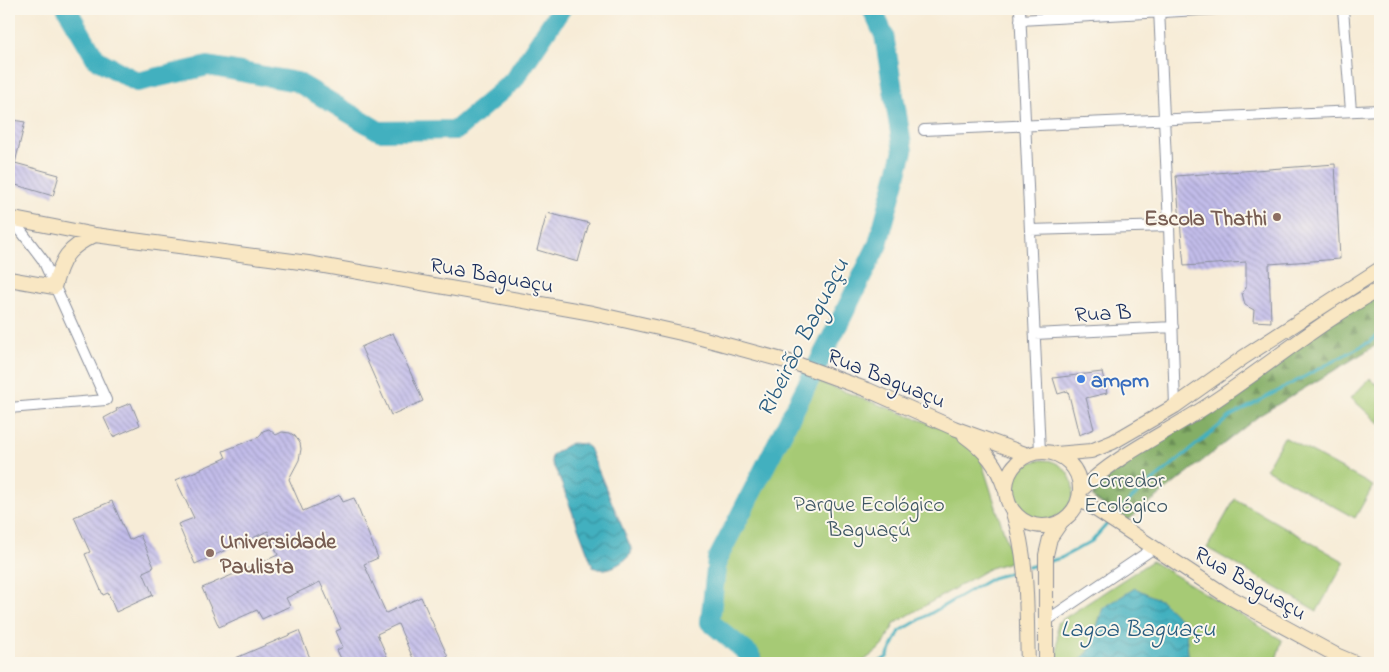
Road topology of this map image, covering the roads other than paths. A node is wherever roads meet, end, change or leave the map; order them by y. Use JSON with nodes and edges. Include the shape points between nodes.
{"nodes":[{"id":1,"x":1020,"y":9,"type":"edge"},
{"id":2,"x":1218,"y":9,"type":"edge"},
{"id":3,"x":1343,"y":9,"type":"edge"},
{"id":4,"x":1159,"y":10,"type":"edge"},
{"id":5,"x":1020,"y":20,"type":"junction"},
{"id":6,"x":1380,"y":110,"type":"edge"},
{"id":7,"x":1351,"y":111,"type":"junction"},
{"id":8,"x":1164,"y":120,"type":"junction"},
{"id":9,"x":1025,"y":125,"type":"junction"},
{"id":10,"x":924,"y":130,"type":"dead end"},
{"id":11,"x":9,"y":218,"type":"edge"},
{"id":12,"x":9,"y":223,"type":"edge"},
{"id":13,"x":1169,"y":226,"type":"junction"},
{"id":14,"x":1030,"y":230,"type":"junction"},
{"id":15,"x":95,"y":235,"type":"junction"},
{"id":16,"x":1380,"y":269,"type":"edge"},
{"id":17,"x":9,"y":279,"type":"edge"},
{"id":18,"x":54,"y":287,"type":"junction"},
{"id":19,"x":1380,"y":289,"type":"edge"},
{"id":20,"x":1173,"y":327,"type":"junction"},
{"id":21,"x":1035,"y":334,"type":"junction"},
{"id":22,"x":1175,"y":406,"type":"junction"},
{"id":23,"x":9,"y":408,"type":"edge"},
{"id":24,"x":954,"y":428,"type":"junction"},
{"id":25,"x":1034,"y":453,"type":"junction"},
{"id":26,"x":1056,"y":454,"type":"junction"},
{"id":27,"x":1005,"y":490,"type":"junction"},
{"id":28,"x":1080,"y":495,"type":"junction"},
{"id":29,"x":1013,"y":513,"type":"junction"},
{"id":30,"x":1061,"y":522,"type":"junction"},
{"id":31,"x":1154,"y":548,"type":"junction"},
{"id":32,"x":1046,"y":621,"type":"junction"},
{"id":33,"x":1334,"y":659,"type":"edge"},
{"id":34,"x":1028,"y":663,"type":"edge"},
{"id":35,"x":1046,"y":663,"type":"edge"},
{"id":36,"x":1355,"y":663,"type":"edge"}],
"edges":[{"from":1,"to":5,"type":"street"},
{"from":2,"to":4,"type":"street"},
{"from":3,"to":7,"type":"street"},
{"from":4,"to":5,"type":"street"},
{"from":4,"to":8,"type":"street"},
{"from":5,"to":9,"type":"street"},
{"from":6,"to":7,"type":"street"},
{"from":7,"to":8,"type":"street"},
{"from":8,"to":9,"type":"street"},
{"from":8,"to":13,"type":"street"},
{"from":9,"to":10,"type":"street"},
{"from":9,"to":14,"type":"street"},
{"from":11,"to":15,"type":"main road","name":"Rua Baguaçu"},
{"from":12,"to":18,"type":"street","via":[[31,242]]},
{"from":13,"to":14,"type":"street"},
{"from":13,"to":20,"type":"street"},
{"from":14,"to":21,"type":"street"},
{"from":15,"to":18,"type":"main road","via":[[67,253]]},
{"from":15,"to":24,"type":"main road","name":"Rua Baguaçu","via":[[308,263],[592,313],[690,335],[797,364],[868,390]]},
{"from":16,"to":22,"type":"main road","via":[[1244,356]]},
{"from":17,"to":18,"type":"main road"},
{"from":18,"to":23,"type":"street","via":[[106,400]]},
{"from":19,"to":28,"type":"main road","via":[[1213,403],[1098,473]]},
{"from":20,"to":21,"type":"street","name":"Rua B"},
{"from":20,"to":22,"type":"street"},
{"from":21,"to":25,"type":"street"},
{"from":22,"to":26,"type":"main road","via":[[1091,451]]},
{"from":24,"to":25,"type":"main road"},
{"from":24,"to":27,"type":"main road","via":[[990,458]]},
{"from":25,"to":26,"type":"main road"},
{"from":25,"to":27,"type":"main road","via":[[1018,460],[1006,479]]},
{"from":26,"to":28,"type":"main road","via":[[1074,468]]},
{"from":27,"to":29,"type":"main road"},
{"from":28,"to":30,"type":"main road","via":[[1072,513]]},
{"from":28,"to":31,"type":"main road","name":"Rua Baguaçu"},
{"from":29,"to":30,"type":"main road","via":[[1035,526]]},
{"from":29,"to":34,"type":"main road","via":[[1024,560]]},
{"from":30,"to":32,"type":"main road","via":[[1050,538],[1046,556]]},
{"from":31,"to":32,"type":"street"},
{"from":31,"to":33,"type":"main road","name":"Rua Baguaçu"},
{"from":32,"to":35,"type":"main road"},
{"from":33,"to":36,"type":"main road","name":"Rua Baguaçu"}]}
